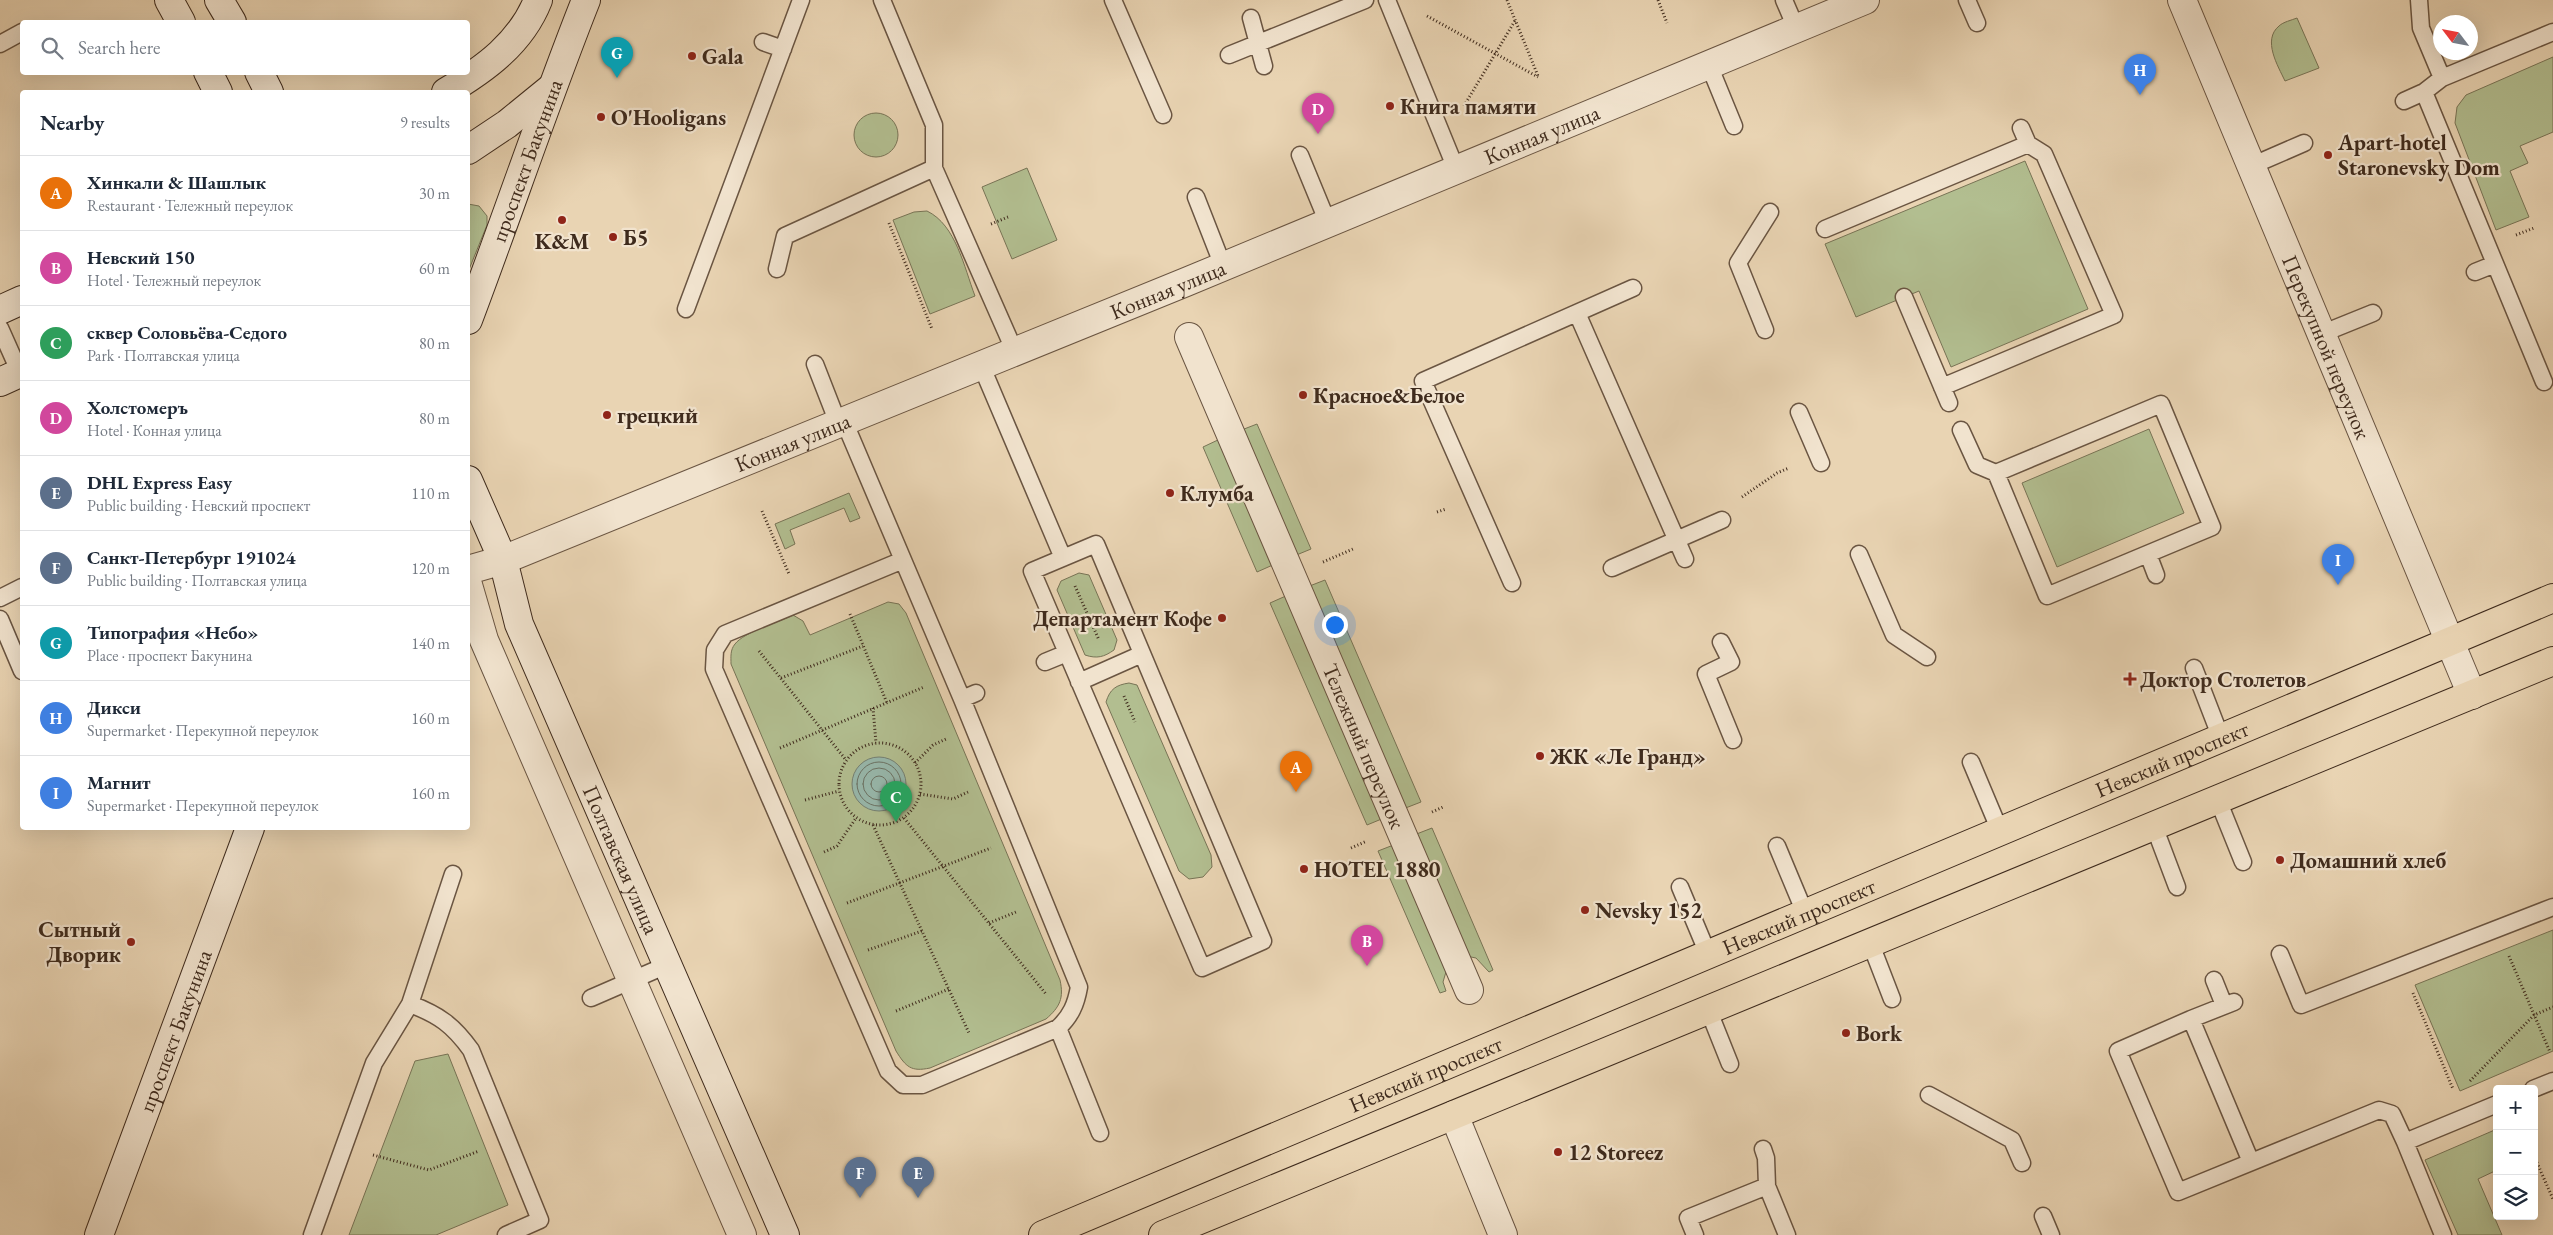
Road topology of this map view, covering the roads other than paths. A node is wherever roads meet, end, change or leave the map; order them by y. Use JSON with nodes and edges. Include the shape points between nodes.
{"nodes":[{"id":1,"x":169,"y":0,"type":"edge"},
{"id":2,"x":220,"y":0,"type":"edge"},
{"id":3,"x":538,"y":0,"type":"edge"},
{"id":4,"x":586,"y":0,"type":"edge"},
{"id":5,"x":801,"y":0,"type":"edge"},
{"id":6,"x":882,"y":0,"type":"edge"},
{"id":7,"x":1113,"y":0,"type":"edge"},
{"id":8,"x":1365,"y":0,"type":"edge"},
{"id":9,"x":1387,"y":0,"type":"edge"},
{"id":10,"x":1784,"y":0,"type":"edge"},
{"id":11,"x":1865,"y":0,"type":"edge"},
{"id":12,"x":1968,"y":0,"type":"edge"},
{"id":13,"x":2182,"y":0,"type":"edge"},
{"id":14,"x":2419,"y":0,"type":"edge"},
{"id":15,"x":1251,"y":18,"type":"dead end"},
{"id":16,"x":180,"y":20,"type":"edge"},
{"id":17,"x":231,"y":20,"type":"edge"},
{"id":18,"x":1977,"y":23,"type":"dead end"},
{"id":19,"x":1796,"y":28,"type":"junction"},
{"id":20,"x":2553,"y":32,"type":"edge"},
{"id":21,"x":20,"y":33,"type":"edge"},
{"id":22,"x":763,"y":42,"type":"dead end"},
{"id":23,"x":0,"y":44,"type":"edge"},
{"id":24,"x":1258,"y":44,"type":"junction"},
{"id":25,"x":783,"y":49,"type":"junction"},
{"id":26,"x":1229,"y":55,"type":"dead end"},
{"id":27,"x":1709,"y":65,"type":"junction"},
{"id":28,"x":1264,"y":66,"type":"dead end"},
{"id":29,"x":210,"y":75,"type":"edge"},
{"id":30,"x":260,"y":75,"type":"edge"},
{"id":31,"x":2442,"y":78,"type":"junction"},
{"id":32,"x":550,"y":89,"type":"junction"},
{"id":33,"x":217,"y":90,"type":"edge"},
{"id":34,"x":268,"y":90,"type":"edge"},
{"id":35,"x":449,"y":90,"type":"edge"},
{"id":36,"x":2424,"y":92,"type":"junction"},
{"id":37,"x":2404,"y":101,"type":"dead end"},
{"id":38,"x":1162,"y":115,"type":"dead end"},
{"id":39,"x":1734,"y":126,"type":"dead end"},
{"id":40,"x":2021,"y":128,"type":"dead end"},
{"id":41,"x":2304,"y":143,"type":"dead end"},
{"id":42,"x":2028,"y":144,"type":"junction"},
{"id":43,"x":470,"y":149,"type":"edge"},
{"id":44,"x":1300,"y":155,"type":"dead end"},
{"id":45,"x":2251,"y":166,"type":"junction"},
{"id":46,"x":934,"y":168,"type":"junction"},
{"id":47,"x":1456,"y":169,"type":"junction"},
{"id":48,"x":1196,"y":197,"type":"dead end"},
{"id":49,"x":1770,"y":212,"type":"dead end"},
{"id":50,"x":1328,"y":223,"type":"junction"},
{"id":51,"x":1826,"y":230,"type":"dead end"},
{"id":52,"x":2495,"y":264,"type":"junction"},
{"id":53,"x":1224,"y":266,"type":"junction"},
{"id":54,"x":777,"y":269,"type":"dead end"},
{"id":55,"x":2475,"y":272,"type":"dead end"},
{"id":56,"x":1634,"y":288,"type":"dead end"},
{"id":57,"x":1904,"y":297,"type":"dead end"},
{"id":58,"x":20,"y":301,"type":"edge"},
{"id":59,"x":686,"y":309,"type":"dead end"},
{"id":60,"x":0,"y":310,"type":"edge"},
{"id":61,"x":1577,"y":313,"type":"junction"},
{"id":62,"x":2373,"y":314,"type":"dead end"},
{"id":63,"x":470,"y":315,"type":"edge"},
{"id":64,"x":0,"y":328,"type":"edge"},
{"id":65,"x":1765,"y":330,"type":"dead end"},
{"id":66,"x":2321,"y":334,"type":"junction"},
{"id":67,"x":1189,"y":337,"type":"dead end"},
{"id":68,"x":1016,"y":352,"type":"junction"},
{"id":69,"x":815,"y":364,"type":"dead end"},
{"id":70,"x":981,"y":366,"type":"junction"},
{"id":71,"x":14,"y":375,"type":"edge"},
{"id":72,"x":2544,"y":382,"type":"dead end"},
{"id":73,"x":1942,"y":387,"type":"junction"},
{"id":74,"x":1949,"y":403,"type":"dead end"},
{"id":75,"x":1799,"y":412,"type":"dead end"},
{"id":76,"x":841,"y":422,"type":"junction"},
{"id":77,"x":1961,"y":430,"type":"dead end"},
{"id":78,"x":1819,"y":460,"type":"road end"},
{"id":79,"x":1996,"y":473,"type":"junction"},
{"id":80,"x":470,"y":485,"type":"edge"},
{"id":81,"x":1722,"y":520,"type":"road end"},
{"id":82,"x":1676,"y":540,"type":"junction"},
{"id":83,"x":1859,"y":554,"type":"dead end"},
{"id":84,"x":2148,"y":554,"type":"junction"},
{"id":85,"x":1063,"y":558,"type":"junction"},
{"id":86,"x":1685,"y":559,"type":"dead end"},
{"id":87,"x":503,"y":560,"type":"junction"},
{"id":88,"x":903,"y":560,"type":"junction"},
{"id":89,"x":1612,"y":568,"type":"dead end"},
{"id":90,"x":470,"y":569,"type":"edge"},
{"id":91,"x":2156,"y":575,"type":"dead end"},
{"id":92,"x":1512,"y":584,"type":"dead end"},
{"id":93,"x":20,"y":588,"type":"edge"},
{"id":94,"x":470,"y":592,"type":"edge"},
{"id":95,"x":0,"y":598,"type":"edge"},
{"id":96,"x":2553,"y":598,"type":"edge"},
{"id":97,"x":0,"y":619,"type":"edge"},
{"id":98,"x":2448,"y":640,"type":"junction"},
{"id":99,"x":1721,"y":642,"type":"dead end"},
{"id":100,"x":1067,"y":653,"type":"junction"},
{"id":101,"x":1142,"y":654,"type":"junction"},
{"id":102,"x":1927,"y":657,"type":"dead end"},
{"id":103,"x":2553,"y":661,"type":"edge"},
{"id":104,"x":1045,"y":662,"type":"dead end"},
{"id":105,"x":20,"y":666,"type":"edge"},
{"id":106,"x":2194,"y":668,"type":"dead end"},
{"id":107,"x":1079,"y":682,"type":"junction"},
{"id":108,"x":2472,"y":695,"type":"junction"},
{"id":109,"x":2221,"y":738,"type":"junction"},
{"id":110,"x":1733,"y":740,"type":"dead end"},
{"id":111,"x":1971,"y":762,"type":"dead end"},
{"id":112,"x":2218,"y":800,"type":"junction"},
{"id":113,"x":2154,"y":826,"type":"junction"},
{"id":114,"x":249,"y":830,"type":"edge"},
{"id":115,"x":2000,"y":831,"type":"junction"},
{"id":116,"x":1777,"y":846,"type":"dead end"},
{"id":117,"x":2243,"y":862,"type":"dead end"},
{"id":118,"x":453,"y":874,"type":"dead end"},
{"id":119,"x":1680,"y":887,"type":"dead end"},
{"id":120,"x":2178,"y":887,"type":"dead end"},
{"id":121,"x":2553,"y":907,"type":"edge"},
{"id":122,"x":1805,"y":913,"type":"junction"},
{"id":123,"x":1870,"y":942,"type":"junction"},
{"id":124,"x":1708,"y":954,"type":"junction"},
{"id":125,"x":2280,"y":954,"type":"dead end"},
{"id":126,"x":667,"y":965,"type":"junction"},
{"id":127,"x":631,"y":980,"type":"junction"},
{"id":128,"x":2214,"y":980,"type":"dead end"},
{"id":129,"x":1469,"y":990,"type":"dead end"},
{"id":130,"x":591,"y":998,"type":"dead end"},
{"id":131,"x":1892,"y":999,"type":"dead end"},
{"id":132,"x":410,"y":1004,"type":"junction"},
{"id":133,"x":1708,"y":1009,"type":"junction"},
{"id":134,"x":2191,"y":1019,"type":"junction"},
{"id":135,"x":1062,"y":1024,"type":"junction"},
{"id":136,"x":1730,"y":1064,"type":"dead end"},
{"id":137,"x":2553,"y":1081,"type":"edge"},
{"id":138,"x":2538,"y":1087,"type":"edge"},
{"id":139,"x":1929,"y":1095,"type":"dead end"},
{"id":140,"x":2493,"y":1106,"type":"edge"},
{"id":141,"x":1454,"y":1115,"type":"junction"},
{"id":142,"x":1100,"y":1133,"type":"dead end"},
{"id":143,"x":2404,"y":1142,"type":"junction"},
{"id":144,"x":1763,"y":1149,"type":"dead end"},
{"id":145,"x":2251,"y":1162,"type":"junction"},
{"id":146,"x":2022,"y":1164,"type":"dead end"},
{"id":147,"x":1767,"y":1186,"type":"junction"},
{"id":148,"x":2043,"y":1216,"type":"dead end"},
{"id":149,"x":99,"y":1235,"type":"edge"},
{"id":150,"x":312,"y":1235,"type":"edge"},
{"id":151,"x":506,"y":1235,"type":"edge"},
{"id":152,"x":742,"y":1235,"type":"edge"},
{"id":153,"x":785,"y":1235,"type":"edge"},
{"id":154,"x":1044,"y":1235,"type":"edge"},
{"id":155,"x":1163,"y":1235,"type":"edge"},
{"id":156,"x":1503,"y":1235,"type":"edge"},
{"id":157,"x":1695,"y":1235,"type":"edge"},
{"id":158,"x":1787,"y":1235,"type":"edge"},
{"id":159,"x":2051,"y":1235,"type":"edge"},
{"id":160,"x":2444,"y":1235,"type":"edge"}],
"edges":[{"from":1,"to":16,"type":"street"},
{"from":2,"to":17,"type":"street"},
{"from":3,"to":35,"type":"street","via":[[511,46],[478,73]]},
{"from":4,"to":32,"type":"street","name":"проспект Бакунина"},
{"from":5,"to":25,"type":"lane"},
{"from":6,"to":46,"type":"lane","via":[[934,124]]},
{"from":7,"to":38,"type":"lane"},
{"from":8,"to":24,"type":"lane"},
{"from":9,"to":47,"type":"lane"},
{"from":10,"to":19,"type":"lane"},
{"from":11,"to":19,"type":"street","name":"Конная улица"},
{"from":12,"to":18,"type":"lane"},
{"from":13,"to":45,"type":"street","name":"Перекупной переулок"},
{"from":14,"to":31,"type":"lane","via":[[2421,28]]},
{"from":15,"to":24,"type":"lane"},
{"from":19,"to":27,"type":"street","name":"Конная улица"},
{"from":20,"to":31,"type":"lane"},
{"from":21,"to":23,"type":"lane"},
{"from":22,"to":25,"type":"lane"},
{"from":24,"to":26,"type":"lane"},
{"from":24,"to":28,"type":"lane"},
{"from":25,"to":59,"type":"lane"},
{"from":27,"to":39,"type":"lane"},
{"from":27,"to":47,"type":"street","name":"Конная улица"},
{"from":29,"to":33,"type":"street"},
{"from":30,"to":34,"type":"street"},
{"from":31,"to":36,"type":"lane"},
{"from":32,"to":43,"type":"street"},
{"from":32,"to":63,"type":"street","name":"проспект Бакунина"},
{"from":36,"to":37,"type":"lane"},
{"from":36,"to":52,"type":"lane"},
{"from":40,"to":42,"type":"lane"},
{"from":41,"to":45,"type":"lane"},
{"from":42,"to":51,"type":"lane"},
{"from":42,"to":73,"type":"lane","via":[[2044,154],[2114,314]]},
{"from":44,"to":50,"type":"lane"},
{"from":45,"to":66,"type":"street","name":"Перекупной переулок"},
{"from":46,"to":54,"type":"lane","via":[[785,236]]},
{"from":46,"to":68,"type":"lane"},
{"from":47,"to":50,"type":"street","name":"Конная улица"},
{"from":48,"to":53,"type":"lane"},
{"from":49,"to":65,"type":"lane","via":[[1738,263]]},
{"from":50,"to":53,"type":"street","name":"Конная улица"},
{"from":52,"to":55,"type":"lane"},
{"from":52,"to":72,"type":"lane"},
{"from":53,"to":68,"type":"street","name":"Конная улица"},
{"from":56,"to":61,"type":"lane"},
{"from":57,"to":73,"type":"lane"},
{"from":58,"to":60,"type":"street"},
{"from":61,"to":82,"type":"lane"},
{"from":61,"to":92,"type":"lane","via":[[1423,381]]},
{"from":62,"to":66,"type":"lane"},
{"from":64,"to":71,"type":"lane"},
{"from":66,"to":98,"type":"street","name":"Перекупной переулок"},
{"from":67,"to":129,"type":"street","name":"Тележный переулок"},
{"from":68,"to":70,"type":"street","name":"Конная улица"},
{"from":69,"to":76,"type":"lane"},
{"from":70,"to":76,"type":"street","name":"Конная улица"},
{"from":70,"to":85,"type":"lane"},
{"from":73,"to":74,"type":"lane"},
{"from":75,"to":78,"type":"lane"},
{"from":76,"to":87,"type":"street","name":"Конная улица"},
{"from":76,"to":88,"type":"lane"},
{"from":77,"to":79,"type":"lane","via":[[1977,465]]},
{"from":79,"to":84,"type":"lane","via":[[2047,596]]},
{"from":79,"to":84,"type":"lane","via":[[2161,404],[2212,527]]},
{"from":80,"to":87,"type":"street","name":"Полтавская улица"},
{"from":81,"to":82,"type":"lane"},
{"from":82,"to":86,"type":"lane"},
{"from":82,"to":89,"type":"lane"},
{"from":83,"to":102,"type":"lane","via":[[1894,635]]},
{"from":84,"to":91,"type":"lane"},
{"from":85,"to":100,"type":"lane","via":[[1032,571]]},
{"from":85,"to":101,"type":"lane","via":[[1096,544]]},
{"from":87,"to":90,"type":"street","name":"Конная улица"},
{"from":87,"to":126,"type":"street","name":"Полтавская улица","via":[[519,624]]},
{"from":88,"to":135,"type":"lane","via":[[952,675],[969,696],[974,727],[1079,986],[1076,1004]]},
{"from":88,"to":135,"type":"lane","via":[[725,634],[715,650],[714,669],[888,1071],[903,1085],[922,1085]]},
{"from":93,"to":95,"type":"lane"},
{"from":94,"to":127,"type":"street","name":"Полтавская улица","via":[[484,640]]},
{"from":96,"to":98,"type":"main road","name":"Невский проспект"},
{"from":97,"to":105,"type":"lane"},
{"from":98,"to":108,"type":"street","name":"Перекупной переулок"},
{"from":98,"to":109,"type":"main road","name":"Невский проспект"},
{"from":99,"to":110,"type":"lane","via":[[1731,662],[1706,674]]},
{"from":100,"to":104,"type":"lane"},
{"from":100,"to":107,"type":"lane"},
{"from":101,"to":107,"type":"lane"},
{"from":101,"to":107,"type":"lane","via":[[1263,941],[1202,968]]},
{"from":103,"to":108,"type":"main road"},
{"from":106,"to":109,"type":"lane"},
{"from":108,"to":112,"type":"main road"},
{"from":109,"to":115,"type":"main road","name":"Невский проспект"},
{"from":111,"to":115,"type":"lane"},
{"from":112,"to":113,"type":"main road"},
{"from":112,"to":117,"type":"lane"},
{"from":113,"to":120,"type":"lane"},
{"from":113,"to":123,"type":"main road"},
{"from":114,"to":149,"type":"street","name":"проспект Бакунина"},
{"from":115,"to":122,"type":"main road","name":"Невский проспект"},
{"from":116,"to":122,"type":"lane"},
{"from":118,"to":132,"type":"lane"},
{"from":119,"to":124,"type":"lane"},
{"from":121,"to":125,"type":"lane","via":[[2301,1005],[2284,982]]},
{"from":122,"to":124,"type":"main road","name":"Невский проспект"},
{"from":123,"to":131,"type":"lane"},
{"from":123,"to":133,"type":"main road"},
{"from":124,"to":154,"type":"main road","name":"Невский проспект"},
{"from":126,"to":127,"type":"lane"},
{"from":126,"to":153,"type":"street","name":"Полтавская улица"},
{"from":127,"to":130,"type":"lane"},
{"from":127,"to":152,"type":"street","name":"Полтавская улица"},
{"from":128,"to":134,"type":"lane","via":[[2229,1004]]},
{"from":132,"to":150,"type":"lane","via":[[374,1063]]},
{"from":132,"to":151,"type":"lane","via":[[433,1013],[478,1048],[507,1139],[540,1220]]},
{"from":133,"to":136,"type":"lane"},
{"from":133,"to":141,"type":"main road"},
{"from":134,"to":145,"type":"lane"},
{"from":134,"to":145,"type":"lane","via":[[2118,1051],[2178,1192]]},
{"from":135,"to":142,"type":"lane"},
{"from":137,"to":138,"type":"lane"},
{"from":139,"to":146,"type":"lane","via":[[2012,1140]]},
{"from":140,"to":143,"type":"lane"},
{"from":141,"to":155,"type":"main road"},
{"from":141,"to":156,"type":"street"},
{"from":143,"to":145,"type":"lane","via":[[2392,1114],[2379,1110]]},
{"from":143,"to":160,"type":"lane"},
{"from":144,"to":147,"type":"lane"},
{"from":147,"to":157,"type":"lane","via":[[1688,1218]]},
{"from":147,"to":158,"type":"lane"},
{"from":148,"to":159,"type":"lane"}]}
